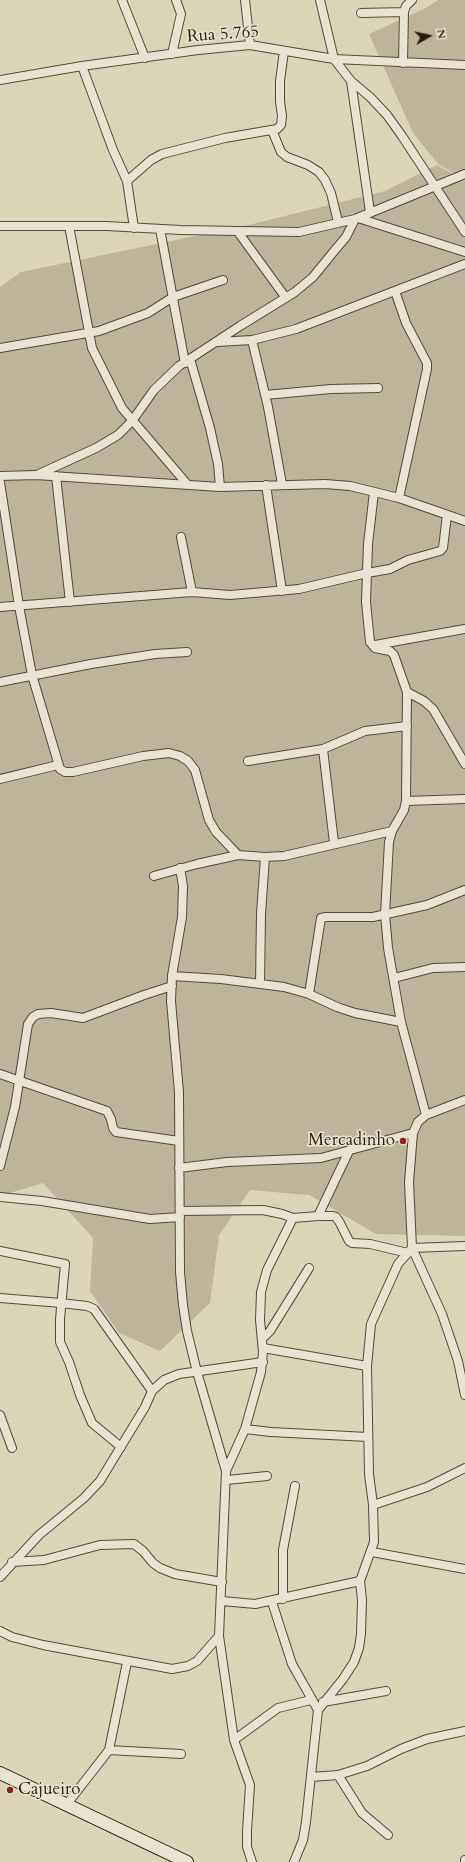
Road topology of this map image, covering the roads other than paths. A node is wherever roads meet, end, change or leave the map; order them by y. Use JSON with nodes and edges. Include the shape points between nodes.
{"nodes":[{"id":1,"x":122,"y":0,"type":"edge"},
{"id":2,"x":176,"y":0,"type":"edge"},
{"id":3,"x":245,"y":0,"type":"edge"},
{"id":4,"x":320,"y":0,"type":"edge"},
{"id":5,"x":412,"y":0,"type":"edge"},
{"id":6,"x":404,"y":12,"type":"junction"},
{"id":7,"x":361,"y":13,"type":"dead end"},
{"id":8,"x":250,"y":45,"type":"junction"},
{"id":9,"x":284,"y":51,"type":"junction"},
{"id":10,"x":172,"y":54,"type":"junction"},
{"id":11,"x":145,"y":58,"type":"junction"},
{"id":12,"x":334,"y":59,"type":"junction"},
{"id":13,"x":403,"y":63,"type":"junction"},
{"id":14,"x":465,"y":65,"type":"edge"},
{"id":15,"x":82,"y":66,"type":"junction"},
{"id":16,"x":0,"y":80,"type":"edge"},
{"id":17,"x":351,"y":80,"type":"junction"},
{"id":18,"x":272,"y":130,"type":"junction"},
{"id":19,"x":465,"y":174,"type":"edge"},
{"id":20,"x":127,"y":181,"type":"junction"},
{"id":21,"x":434,"y":186,"type":"junction"},
{"id":22,"x":370,"y":212,"type":"junction"},
{"id":23,"x":356,"y":218,"type":"junction"},
{"id":24,"x":338,"y":222,"type":"junction"},
{"id":25,"x":0,"y":226,"type":"edge"},
{"id":26,"x":69,"y":226,"type":"junction"},
{"id":27,"x":134,"y":228,"type":"junction"},
{"id":28,"x":160,"y":229,"type":"junction"},
{"id":29,"x":238,"y":232,"type":"junction"},
{"id":30,"x":465,"y":232,"type":"edge"},
{"id":31,"x":465,"y":252,"type":"edge"},
{"id":32,"x":465,"y":264,"type":"edge"},
{"id":33,"x":223,"y":280,"type":"dead end"},
{"id":34,"x":395,"y":291,"type":"junction"},
{"id":35,"x":173,"y":297,"type":"junction"},
{"id":36,"x":286,"y":298,"type":"junction"},
{"id":37,"x":88,"y":333,"type":"junction"},
{"id":38,"x":252,"y":340,"type":"junction"},
{"id":39,"x":217,"y":342,"type":"junction"},
{"id":40,"x":0,"y":348,"type":"edge"},
{"id":41,"x":188,"y":361,"type":"junction"},
{"id":42,"x":378,"y":388,"type":"dead end"},
{"id":43,"x":265,"y":395,"type":"junction"},
{"id":44,"x":132,"y":421,"type":"junction"},
{"id":45,"x":36,"y":475,"type":"junction"},
{"id":46,"x":0,"y":476,"type":"edge"},
{"id":47,"x":56,"y":476,"type":"junction"},
{"id":48,"x":0,"y":482,"type":"edge"},
{"id":49,"x":187,"y":484,"type":"junction"},
{"id":50,"x":282,"y":484,"type":"junction"},
{"id":51,"x":266,"y":485,"type":"junction"},
{"id":52,"x":220,"y":487,"type":"junction"},
{"id":53,"x":374,"y":492,"type":"junction"},
{"id":54,"x":399,"y":498,"type":"junction"},
{"id":55,"x":447,"y":515,"type":"junction"},
{"id":56,"x":465,"y":521,"type":"edge"},
{"id":57,"x":181,"y":537,"type":"dead end"},
{"id":58,"x":366,"y":573,"type":"junction"},
{"id":59,"x":282,"y":591,"type":"junction"},
{"id":60,"x":192,"y":592,"type":"junction"},
{"id":61,"x":70,"y":602,"type":"junction"},
{"id":62,"x":20,"y":606,"type":"junction"},
{"id":63,"x":0,"y":607,"type":"edge"},
{"id":64,"x":465,"y":629,"type":"edge"},
{"id":65,"x":372,"y":646,"type":"junction"},
{"id":66,"x":187,"y":652,"type":"dead end"},
{"id":67,"x":32,"y":675,"type":"junction"},
{"id":68,"x":0,"y":682,"type":"edge"},
{"id":69,"x":407,"y":692,"type":"junction"},
{"id":70,"x":407,"y":726,"type":"junction"},
{"id":71,"x":323,"y":749,"type":"junction"},
{"id":72,"x":248,"y":761,"type":"dead end"},
{"id":73,"x":465,"y":764,"type":"edge"},
{"id":74,"x":58,"y":765,"type":"junction"},
{"id":75,"x":0,"y":779,"type":"edge"},
{"id":76,"x":465,"y":799,"type":"edge"},
{"id":77,"x":406,"y":801,"type":"junction"},
{"id":78,"x":392,"y":831,"type":"junction"},
{"id":79,"x":334,"y":843,"type":"junction"},
{"id":80,"x":238,"y":855,"type":"junction"},
{"id":81,"x":265,"y":857,"type":"junction"},
{"id":82,"x":180,"y":868,"type":"junction"},
{"id":83,"x":154,"y":876,"type":"dead end"},
{"id":84,"x":465,"y":890,"type":"edge"},
{"id":85,"x":385,"y":914,"type":"junction"},
{"id":86,"x":465,"y":967,"type":"edge"},
{"id":87,"x":172,"y":976,"type":"junction"},
{"id":88,"x":394,"y":978,"type":"junction"},
{"id":89,"x":260,"y":983,"type":"junction"},
{"id":90,"x":172,"y":986,"type":"junction"},
{"id":91,"x":309,"y":994,"type":"junction"},
{"id":92,"x":401,"y":1022,"type":"junction"},
{"id":93,"x":0,"y":1074,"type":"edge"},
{"id":94,"x":18,"y":1080,"type":"junction"},
{"id":95,"x":465,"y":1100,"type":"edge"},
{"id":96,"x":426,"y":1115,"type":"junction"},
{"id":97,"x":413,"y":1133,"type":"junction"},
{"id":98,"x":179,"y":1141,"type":"junction"},
{"id":99,"x":349,"y":1151,"type":"junction"},
{"id":100,"x":0,"y":1166,"type":"edge"},
{"id":101,"x":179,"y":1168,"type":"junction"},
{"id":102,"x":0,"y":1197,"type":"edge"},
{"id":103,"x":180,"y":1214,"type":"junction"},
{"id":104,"x":318,"y":1216,"type":"junction"},
{"id":105,"x":293,"y":1218,"type":"junction"},
{"id":106,"x":465,"y":1246,"type":"edge"},
{"id":107,"x":0,"y":1251,"type":"edge"},
{"id":108,"x":410,"y":1251,"type":"junction"},
{"id":109,"x":309,"y":1268,"type":"dead end"},
{"id":110,"x":0,"y":1298,"type":"edge"},
{"id":111,"x":61,"y":1303,"type":"junction"},
{"id":112,"x":262,"y":1339,"type":"junction"},
{"id":113,"x":263,"y":1348,"type":"junction"},
{"id":114,"x":263,"y":1362,"type":"junction"},
{"id":115,"x":367,"y":1366,"type":"junction"},
{"id":116,"x":197,"y":1372,"type":"junction"},
{"id":117,"x":464,"y":1381,"type":"edge"},
{"id":118,"x":152,"y":1390,"type":"junction"},
{"id":119,"x":465,"y":1395,"type":"edge"},
{"id":120,"x":0,"y":1415,"type":"edge"},
{"id":121,"x":245,"y":1429,"type":"junction"},
{"id":122,"x":368,"y":1437,"type":"junction"},
{"id":123,"x":121,"y":1447,"type":"junction"},
{"id":124,"x":12,"y":1448,"type":"dead end"},
{"id":125,"x":465,"y":1468,"type":"edge"},
{"id":126,"x":226,"y":1471,"type":"junction"},
{"id":127,"x":267,"y":1476,"type":"dead end"},
{"id":128,"x":227,"y":1480,"type":"junction"},
{"id":129,"x":296,"y":1486,"type":"dead end"},
{"id":130,"x":373,"y":1505,"type":"junction"},
{"id":131,"x":372,"y":1552,"type":"junction"},
{"id":132,"x":12,"y":1562,"type":"junction"},
{"id":133,"x":465,"y":1569,"type":"edge"},
{"id":134,"x":0,"y":1577,"type":"edge"},
{"id":135,"x":360,"y":1581,"type":"junction"},
{"id":136,"x":222,"y":1582,"type":"junction"},
{"id":137,"x":283,"y":1599,"type":"junction"},
{"id":138,"x":222,"y":1600,"type":"junction"},
{"id":139,"x":272,"y":1602,"type":"junction"},
{"id":140,"x":0,"y":1631,"type":"edge"},
{"id":141,"x":219,"y":1636,"type":"junction"},
{"id":142,"x":127,"y":1662,"type":"junction"},
{"id":143,"x":386,"y":1692,"type":"dead end"},
{"id":144,"x":311,"y":1700,"type":"junction"},
{"id":145,"x":323,"y":1702,"type":"junction"},
{"id":146,"x":318,"y":1710,"type":"junction"},
{"id":147,"x":465,"y":1731,"type":"edge"},
{"id":148,"x":234,"y":1740,"type":"junction"},
{"id":149,"x":108,"y":1750,"type":"junction"},
{"id":150,"x":181,"y":1754,"type":"dead end"},
{"id":151,"x":0,"y":1773,"type":"edge"},
{"id":152,"x":338,"y":1775,"type":"junction"},
{"id":153,"x":311,"y":1777,"type":"junction"},
{"id":154,"x":67,"y":1804,"type":"junction"},
{"id":155,"x":388,"y":1835,"type":"dead end"},
{"id":156,"x":187,"y":1862,"type":"edge"},
{"id":157,"x":252,"y":1862,"type":"edge"},
{"id":158,"x":294,"y":1862,"type":"edge"}],
"edges":[{"from":1,"to":11,"type":"street"},
{"from":2,"to":10,"type":"street","via":[[181,14]]},
{"from":3,"to":8,"type":"street"},
{"from":4,"to":12,"type":"street"},
{"from":5,"to":6,"type":"street"},
{"from":6,"to":7,"type":"street"},
{"from":6,"to":13,"type":"street"},
{"from":8,"to":9,"type":"street","name":"Rua 5.765"},
{"from":8,"to":10,"type":"street","name":"Rua 5.765"},
{"from":9,"to":12,"type":"street","name":"Rua 5.765"},
{"from":9,"to":18,"type":"street","via":[[280,81],[281,124]]},
{"from":10,"to":11,"type":"street","name":"Rua 5.765"},
{"from":11,"to":15,"type":"street","name":"Rua 5.765"},
{"from":12,"to":13,"type":"street","name":"Rua 5.765"},
{"from":12,"to":17,"type":"street"},
{"from":13,"to":14,"type":"street","name":"Rua 5.765"},
{"from":15,"to":16,"type":"street","name":"Rua 5.765"},
{"from":15,"to":20,"type":"street"},
{"from":17,"to":21,"type":"street","via":[[386,115]]},
{"from":17,"to":22,"type":"street"},
{"from":18,"to":20,"type":"street","via":[[225,138],[162,154]]},
{"from":18,"to":24,"type":"street","via":[[281,152],[308,165],[319,172],[325,180]]},
{"from":19,"to":21,"type":"street"},
{"from":20,"to":27,"type":"street"},
{"from":21,"to":22,"type":"street"},
{"from":21,"to":30,"type":"street"},
{"from":22,"to":23,"type":"street"},
{"from":23,"to":24,"type":"street"},
{"from":23,"to":31,"type":"street"},
{"from":23,"to":36,"type":"street","via":[[346,237],[313,277]]},
{"from":24,"to":29,"type":"street","via":[[299,232]]},
{"from":25,"to":26,"type":"street"},
{"from":26,"to":27,"type":"street"},
{"from":26,"to":37,"type":"street"},
{"from":27,"to":28,"type":"street"},
{"from":28,"to":29,"type":"street"},
{"from":28,"to":35,"type":"street"},
{"from":29,"to":36,"type":"street"},
{"from":32,"to":34,"type":"street"},
{"from":33,"to":35,"type":"street"},
{"from":34,"to":38,"type":"street","via":[[296,329]]},
{"from":34,"to":54,"type":"street","via":[[406,323],[427,363]]},
{"from":35,"to":37,"type":"street","via":[[134,319]]},
{"from":35,"to":41,"type":"street"},
{"from":36,"to":39,"type":"street"},
{"from":37,"to":40,"type":"street"},
{"from":37,"to":44,"type":"street","via":[[109,385]]},
{"from":38,"to":39,"type":"street"},
{"from":38,"to":43,"type":"street"},
{"from":39,"to":41,"type":"street"},
{"from":41,"to":44,"type":"street","via":[[179,366],[154,390]]},
{"from":41,"to":52,"type":"street","via":[[210,428]]},
{"from":42,"to":43,"type":"street"},
{"from":43,"to":50,"type":"street"},
{"from":44,"to":45,"type":"street","via":[[118,435],[96,448]]},
{"from":44,"to":49,"type":"street"},
{"from":45,"to":46,"type":"street"},
{"from":45,"to":47,"type":"street"},
{"from":47,"to":49,"type":"street"},
{"from":47,"to":61,"type":"street"},
{"from":48,"to":62,"type":"street"},
{"from":49,"to":52,"type":"street"},
{"from":50,"to":51,"type":"street"},
{"from":50,"to":53,"type":"street","via":[[350,486]]},
{"from":51,"to":52,"type":"street"},
{"from":51,"to":59,"type":"street"},
{"from":53,"to":54,"type":"street"},
{"from":53,"to":58,"type":"street"},
{"from":54,"to":55,"type":"street"},
{"from":55,"to":56,"type":"street"},
{"from":55,"to":58,"type":"street","via":[[442,550],[408,560],[390,569]]},
{"from":57,"to":60,"type":"street"},
{"from":58,"to":59,"type":"street"},
{"from":58,"to":65,"type":"street","via":[[366,602]]},
{"from":59,"to":60,"type":"street","via":[[230,595]]},
{"from":60,"to":61,"type":"street"},
{"from":61,"to":62,"type":"street"},
{"from":62,"to":63,"type":"street"},
{"from":62,"to":67,"type":"street"},
{"from":64,"to":65,"type":"street"},
{"from":65,"to":69,"type":"street","via":[[390,651],[394,655]]},
{"from":66,"to":67,"type":"street","via":[[118,660]]},
{"from":67,"to":68,"type":"street"},
{"from":67,"to":74,"type":"street"},
{"from":69,"to":70,"type":"street"},
{"from":69,"to":73,"type":"street","via":[[433,709]]},
{"from":70,"to":71,"type":"street","via":[[365,731]]},
{"from":70,"to":77,"type":"street"},
{"from":71,"to":72,"type":"street"},
{"from":71,"to":79,"type":"street"},
{"from":74,"to":75,"type":"street"},
{"from":74,"to":80,"type":"street","via":[[60,770],[73,772],[143,756],[169,753],[180,756],[188,760],[195,770],[209,820],[216,832]]},
{"from":76,"to":77,"type":"street"},
{"from":77,"to":78,"type":"street"},
{"from":78,"to":79,"type":"street"},
{"from":78,"to":85,"type":"street"},
{"from":79,"to":81,"type":"street","via":[[284,856]]},
{"from":80,"to":81,"type":"street"},
{"from":80,"to":82,"type":"street"},
{"from":81,"to":89,"type":"street"},
{"from":82,"to":83,"type":"street"},
{"from":82,"to":87,"type":"street","via":[[183,886],[182,917]]},
{"from":84,"to":85,"type":"street","via":[[427,905]]},
{"from":85,"to":88,"type":"street"},
{"from":85,"to":91,"type":"street","via":[[373,917],[321,918]]},
{"from":86,"to":88,"type":"street","via":[[433,968]]},
{"from":87,"to":89,"type":"street"},
{"from":87,"to":90,"type":"street"},
{"from":88,"to":92,"type":"street"},
{"from":89,"to":91,"type":"street"},
{"from":90,"to":94,"type":"street","via":[[83,1018],[51,1013],[32,1017],[28,1024]]},
{"from":90,"to":98,"type":"street","via":[[179,1092]]},
{"from":91,"to":92,"type":"street","via":[[338,1008]]},
{"from":92,"to":96,"type":"street"},
{"from":93,"to":94,"type":"street"},
{"from":94,"to":98,"type":"street","via":[[107,1111],[116,1132]]},
{"from":94,"to":100,"type":"street","via":[[15,1107]]},
{"from":95,"to":96,"type":"street"},
{"from":96,"to":97,"type":"street","via":[[418,1122]]},
{"from":97,"to":99,"type":"street"},
{"from":97,"to":108,"type":"street","via":[[409,1182]]},
{"from":98,"to":101,"type":"street"},
{"from":99,"to":101,"type":"street","via":[[308,1159],[227,1162]]},
{"from":99,"to":104,"type":"street"},
{"from":101,"to":103,"type":"street"},
{"from":102,"to":103,"type":"street","via":[[42,1201],[150,1219]]},
{"from":103,"to":105,"type":"street","via":[[263,1210]]},
{"from":103,"to":116,"type":"street","via":[[183,1305]]},
{"from":104,"to":105,"type":"street"},
{"from":104,"to":108,"type":"street","via":[[336,1217],[346,1238],[352,1243]]},
{"from":105,"to":112,"type":"street","via":[[267,1270],[261,1292],[259,1307]]},
{"from":106,"to":108,"type":"street"},
{"from":107,"to":111,"type":"street","via":[[65,1264]]},
{"from":108,"to":115,"type":"street","via":[[398,1264],[376,1310],[369,1339]]},
{"from":108,"to":117,"type":"street","via":[[442,1314]]},
{"from":109,"to":112,"type":"street","via":[[270,1331]]},
{"from":110,"to":111,"type":"street"},
{"from":111,"to":118,"type":"street","via":[[94,1309]]},
{"from":111,"to":123,"type":"street","via":[[60,1342],[88,1416],[92,1423]]},
{"from":112,"to":113,"type":"street"},
{"from":113,"to":114,"type":"street"},
{"from":113,"to":115,"type":"street"},
{"from":114,"to":116,"type":"street"},
{"from":114,"to":121,"type":"street"},
{"from":115,"to":122,"type":"street"},
{"from":116,"to":118,"type":"street","via":[[179,1374],[164,1380]]},
{"from":116,"to":126,"type":"street"},
{"from":117,"to":119,"type":"street"},
{"from":118,"to":123,"type":"street"},
{"from":120,"to":124,"type":"street"},
{"from":121,"to":122,"type":"street"},
{"from":121,"to":126,"type":"street"},
{"from":122,"to":130,"type":"street"},
{"from":123,"to":132,"type":"street","via":[[100,1481],[84,1498],[39,1535]]},
{"from":125,"to":130,"type":"street","via":[[427,1487]]},
{"from":126,"to":128,"type":"street"},
{"from":127,"to":128,"type":"street"},
{"from":128,"to":136,"type":"street"},
{"from":129,"to":137,"type":"street","via":[[283,1550]]},
{"from":130,"to":131,"type":"street"},
{"from":131,"to":133,"type":"street"},
{"from":131,"to":135,"type":"street"},
{"from":132,"to":134,"type":"street"},
{"from":132,"to":136,"type":"street","via":[[44,1560],[100,1545],[134,1544],[160,1568],[176,1574]]},
{"from":135,"to":137,"type":"street"},
{"from":135,"to":145,"type":"street","via":[[362,1600],[359,1648],[343,1679]]},
{"from":136,"to":138,"type":"street"},
{"from":137,"to":139,"type":"street"},
{"from":138,"to":139,"type":"street","via":[[255,1604]]},
{"from":138,"to":141,"type":"street"},
{"from":139,"to":144,"type":"street","via":[[292,1664]]},
{"from":140,"to":142,"type":"street","via":[[12,1637]]},
{"from":141,"to":142,"type":"street","via":[[197,1661],[184,1667],[164,1668]]},
{"from":141,"to":148,"type":"street"},
{"from":142,"to":149,"type":"street"},
{"from":143,"to":145,"type":"street"},
{"from":144,"to":146,"type":"street"},
{"from":144,"to":148,"type":"street","via":[[278,1708]]},
{"from":145,"to":146,"type":"street"},
{"from":146,"to":153,"type":"street"},
{"from":147,"to":152,"type":"street","via":[[427,1739],[367,1766]]},
{"from":148,"to":157,"type":"street","via":[[250,1785],[247,1830]]},
{"from":149,"to":150,"type":"street"},
{"from":149,"to":154,"type":"street"},
{"from":151,"to":154,"type":"main road"},
{"from":152,"to":153,"type":"street"},
{"from":152,"to":155,"type":"street","via":[[362,1813]]},
{"from":153,"to":158,"type":"street","via":[[303,1840]]},
{"from":154,"to":156,"type":"main road"}]}
